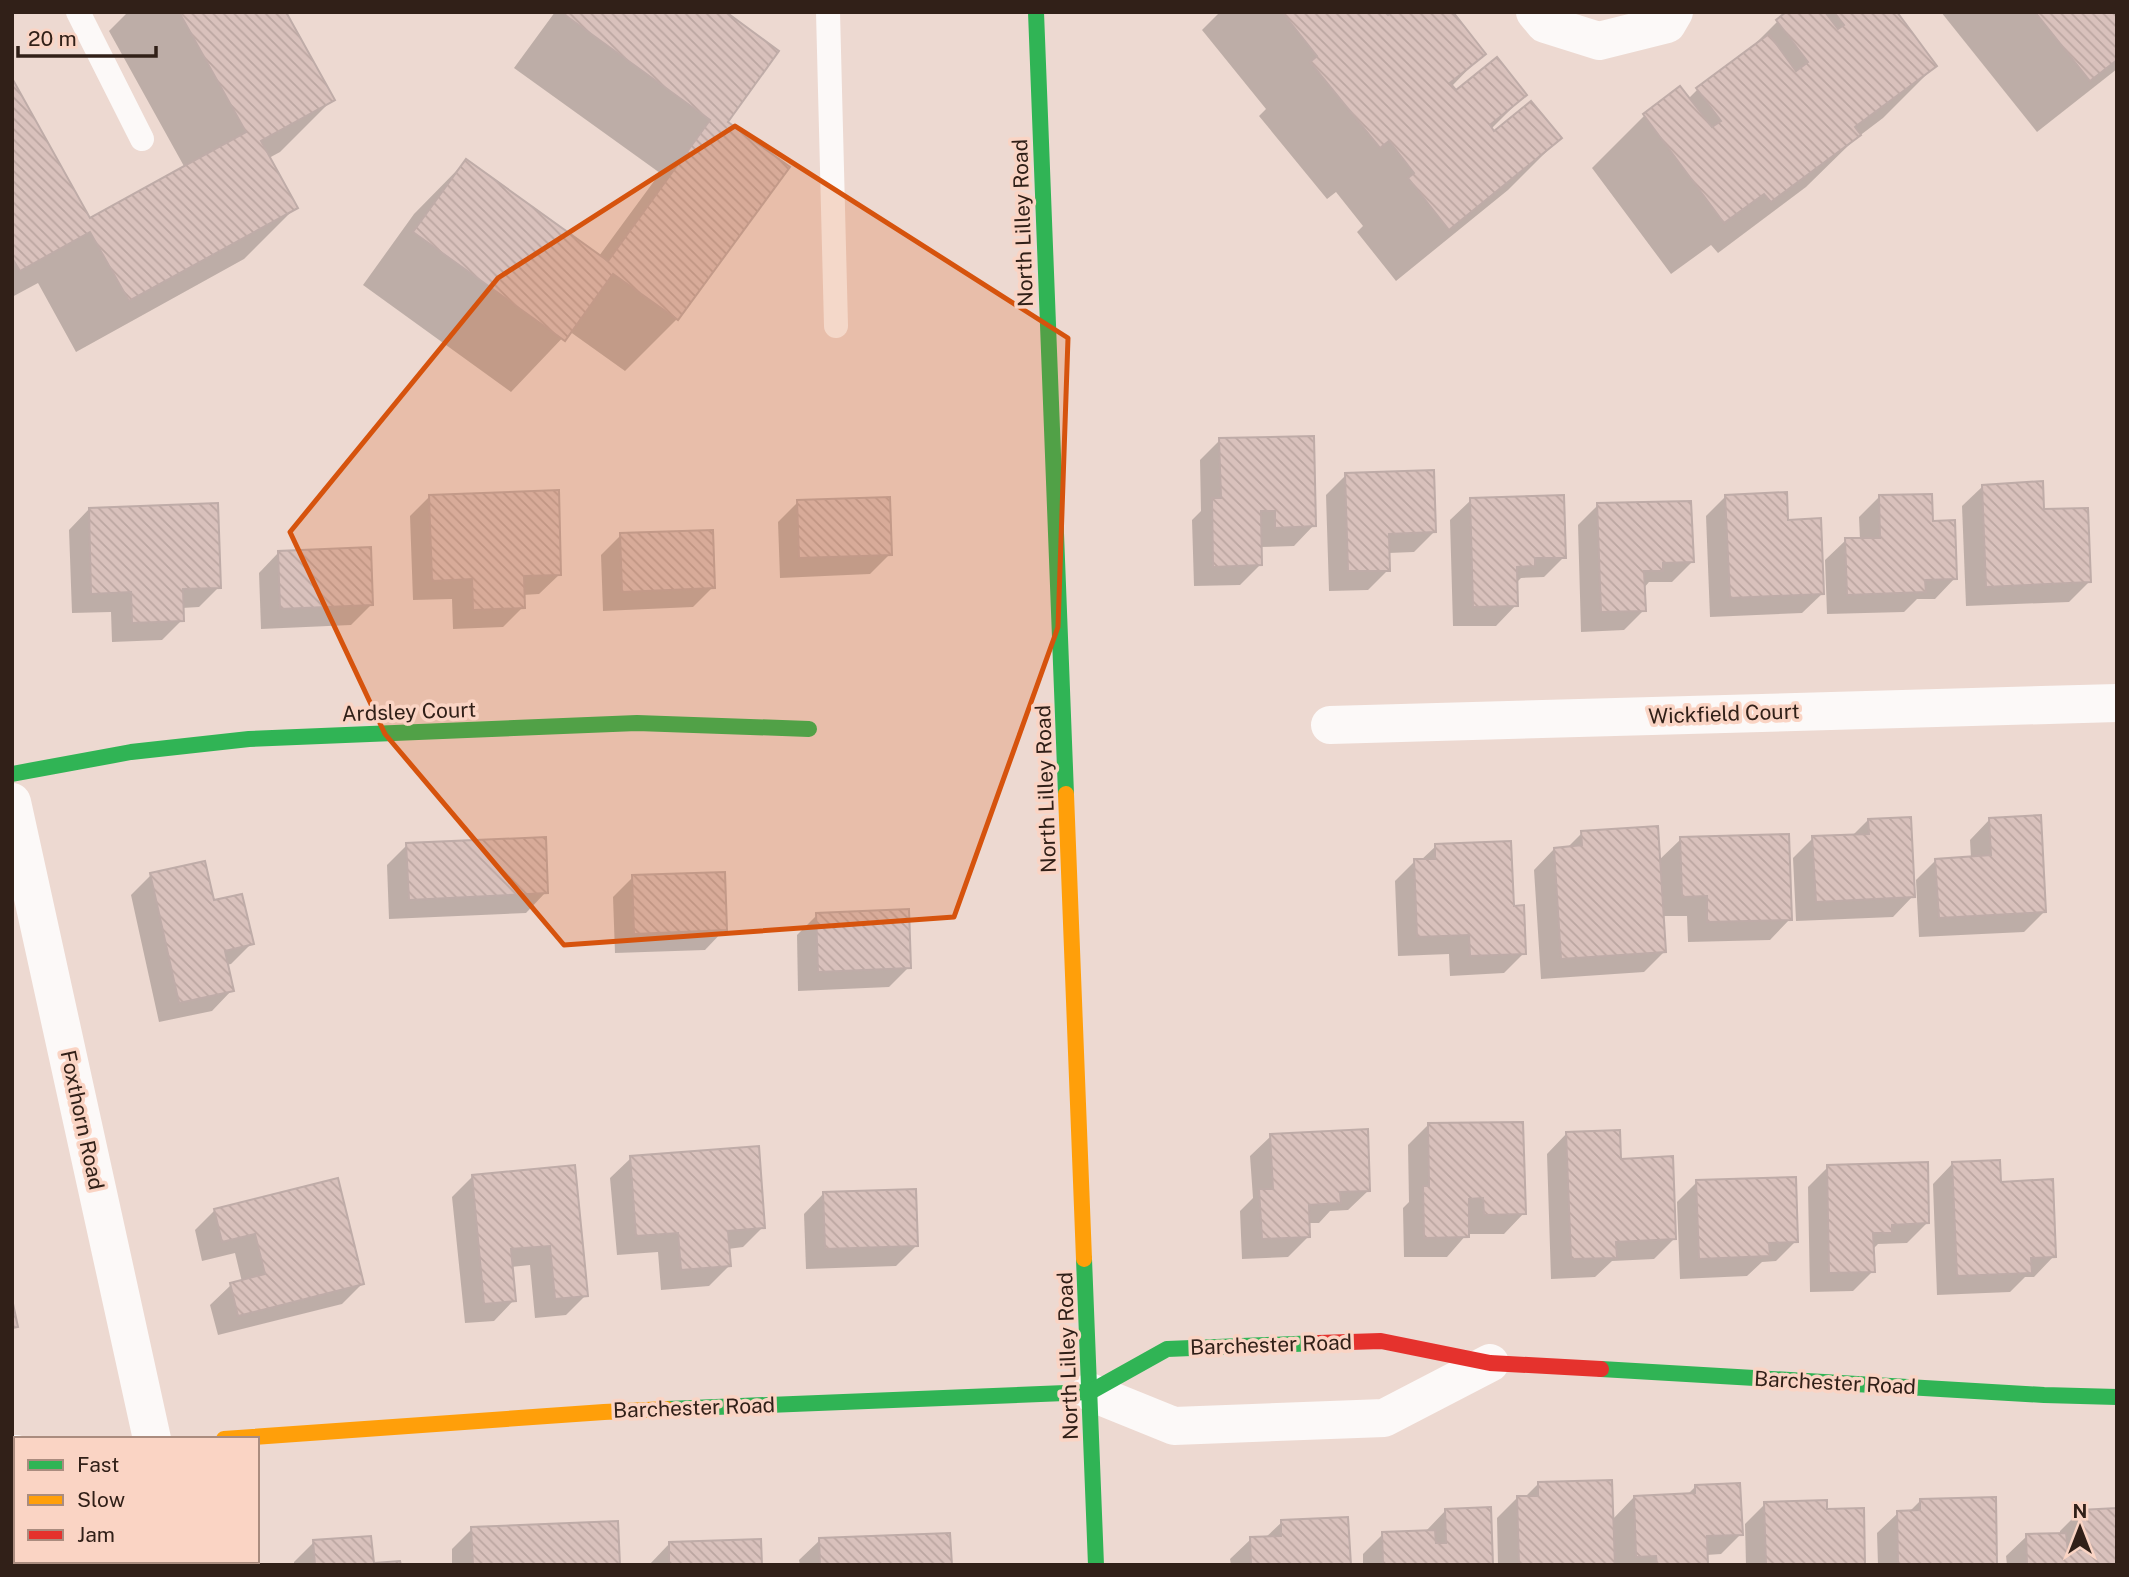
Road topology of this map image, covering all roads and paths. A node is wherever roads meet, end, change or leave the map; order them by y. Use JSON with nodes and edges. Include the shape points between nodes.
{"nodes":[{"id":1,"x":78,"y":12,"type":"edge"},
{"id":2,"x":828,"y":12,"type":"edge"},
{"id":3,"x":1036,"y":12,"type":"edge"},
{"id":4,"x":1535,"y":12,"type":"edge"},
{"id":5,"x":1674,"y":12,"type":"edge"},
{"id":6,"x":142,"y":139,"type":"dead end"},
{"id":7,"x":836,"y":326,"type":"dead end"},
{"id":8,"x":2117,"y":702,"type":"edge"},
{"id":9,"x":1331,"y":725,"type":"dead end"},
{"id":10,"x":809,"y":729,"type":"dead end"},
{"id":11,"x":12,"y":774,"type":"edge"},
{"id":12,"x":12,"y":802,"type":"edge"},
{"id":13,"x":1490,"y":1363,"type":"junction"},
{"id":14,"x":1090,"y":1392,"type":"junction"},
{"id":15,"x":2117,"y":1397,"type":"edge"},
{"id":16,"x":152,"y":1437,"type":"edge"},
{"id":17,"x":252,"y":1437,"type":"edge"},
{"id":18,"x":1096,"y":1565,"type":"edge"}],
"edges":[{"from":1,"to":6,"type":"lane"},
{"from":2,"to":7,"type":"lane"},
{"from":3,"to":14,"type":"street","name":"North Lilley Road"},
{"from":4,"to":5,"type":"street","via":[[1545,24],[1599,41],[1667,24]]},
{"from":8,"to":9,"type":"street","name":"Wickfield Court"},
{"from":10,"to":11,"type":"street","name":"Ardsley Court","via":[[637,723],[249,739],[131,752]]},
{"from":12,"to":16,"type":"street","name":"Foxthorn Road"},
{"from":13,"to":14,"type":"street","name":"Barchester Road","via":[[1381,1341],[1186,1347],[1167,1349]]},
{"from":13,"to":14,"type":"street","via":[[1384,1418],[1174,1426]]},
{"from":13,"to":15,"type":"street","name":"Barchester Road"},
{"from":14,"to":17,"type":"street","name":"Barchester Road","via":[[604,1412]]},
{"from":14,"to":18,"type":"street","name":"North Lilley Road"}]}
